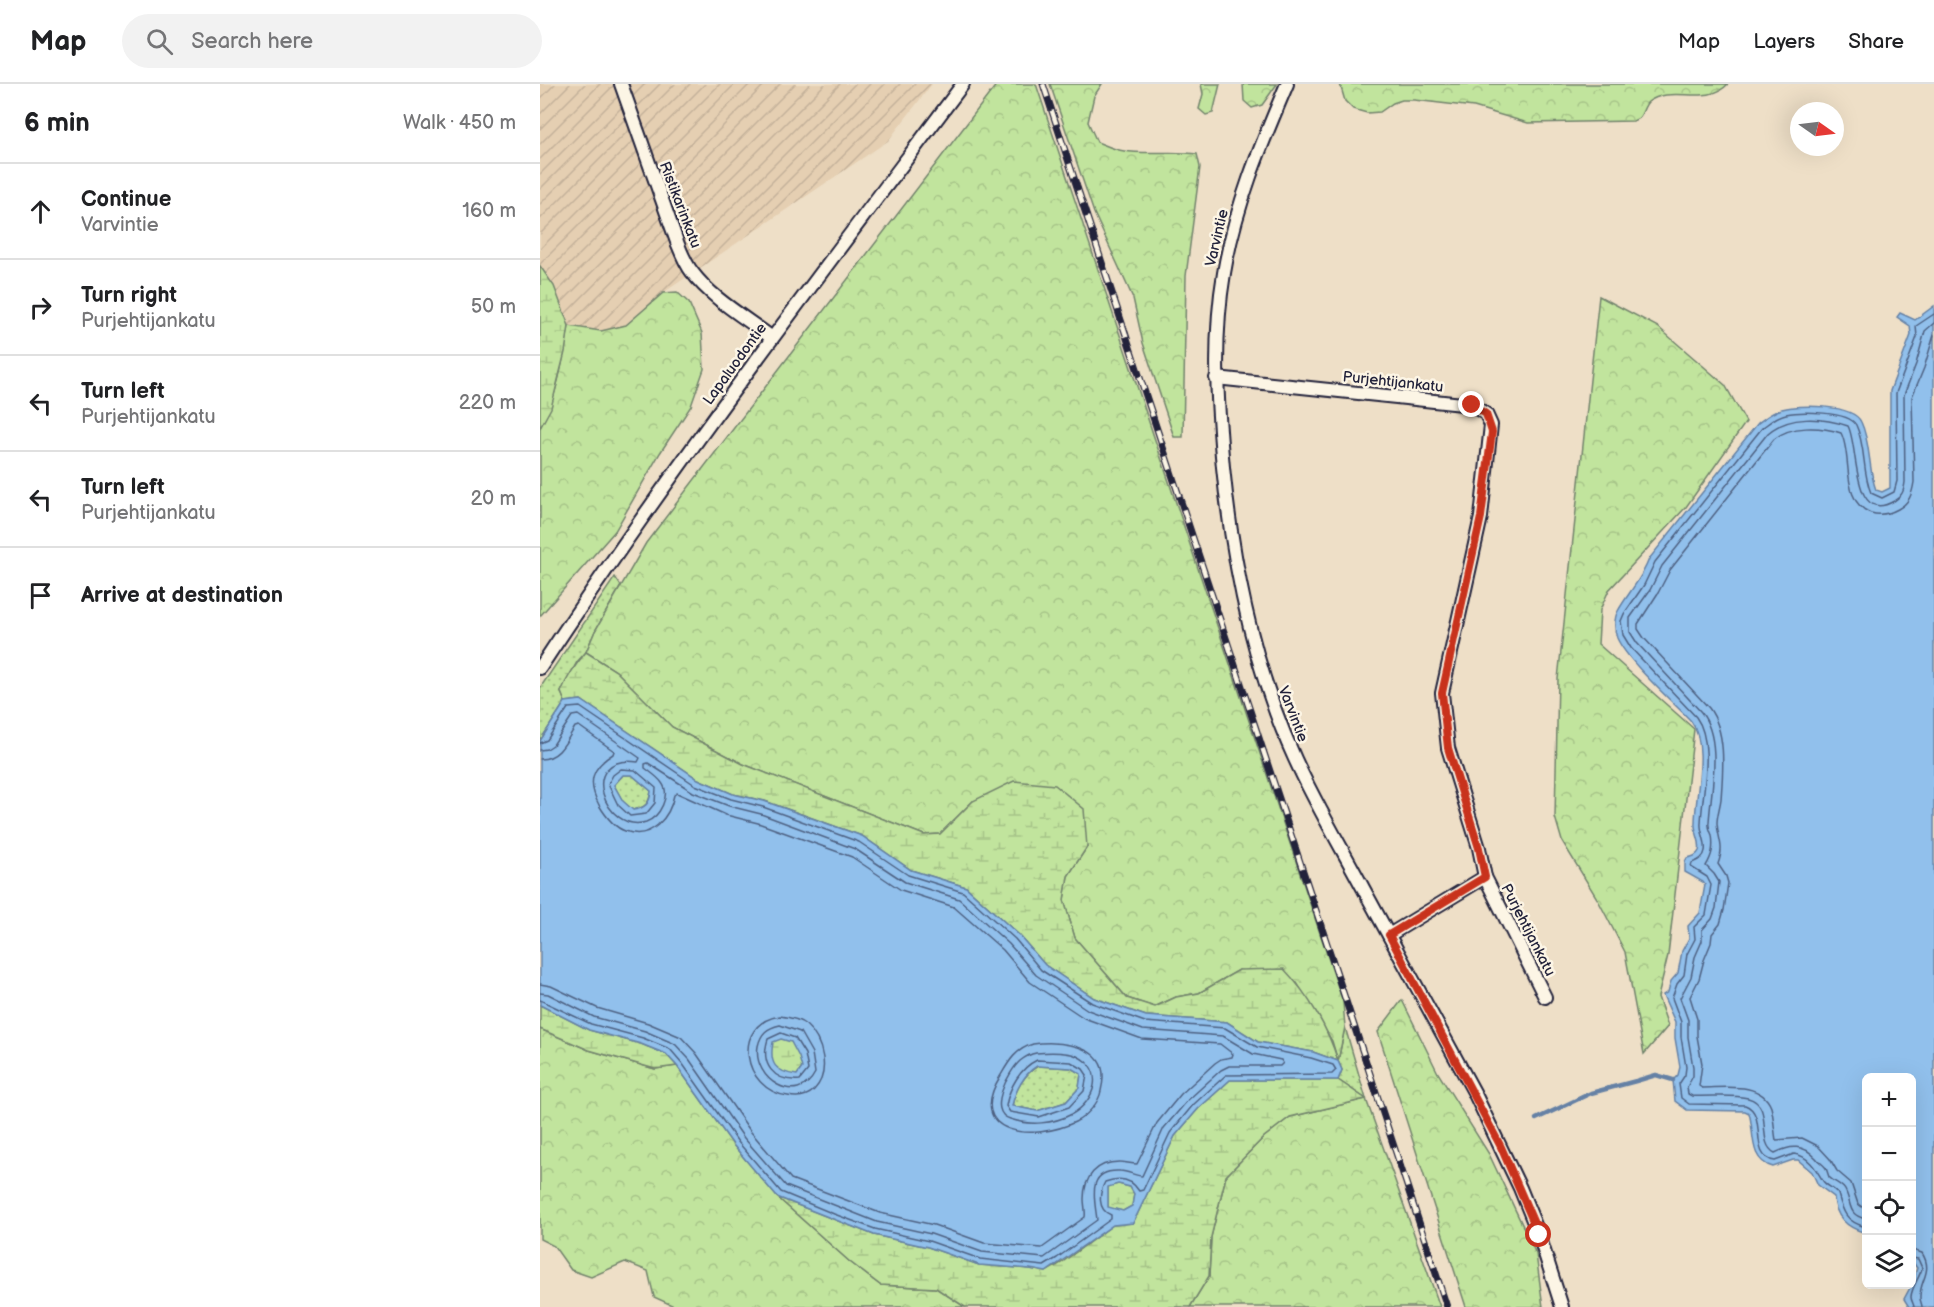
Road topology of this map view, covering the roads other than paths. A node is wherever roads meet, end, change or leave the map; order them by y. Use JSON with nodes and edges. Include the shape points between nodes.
{"nodes":[{"id":1,"x":621,"y":84,"type":"edge"},
{"id":2,"x":963,"y":84,"type":"edge"},
{"id":3,"x":1287,"y":84,"type":"edge"},
{"id":4,"x":772,"y":338,"type":"junction"},
{"id":5,"x":1216,"y":378,"type":"junction"},
{"id":6,"x":540,"y":668,"type":"edge"},
{"id":7,"x":1485,"y":877,"type":"junction"},
{"id":8,"x":1389,"y":935,"type":"junction"},
{"id":9,"x":1545,"y":997,"type":"dead end"},
{"id":10,"x":1562,"y":1307,"type":"edge"}],
"edges":[{"from":1,"to":4,"type":"street","name":"Ristikarinkatu","via":[[677,242],[692,272]]},
{"from":2,"to":4,"type":"street","name":"Lapaluodontie"},
{"from":3,"to":5,"type":"street","name":"Varvintie","via":[[1235,224],[1218,313]]},
{"from":4,"to":6,"type":"street","name":"Lapaluodontie"},
{"from":5,"to":7,"type":"street","name":"Purjehtijankatu","via":[[1472,405],[1489,419],[1492,432],[1485,495],[1442,693],[1448,748]]},
{"from":5,"to":8,"type":"street","name":"Varvintie","via":[[1232,536],[1264,680],[1295,760]]},
{"from":7,"to":8,"type":"street","name":"Purjehtijankatu"},
{"from":7,"to":9,"type":"street","name":"Purjehtijankatu"},
{"from":8,"to":10,"type":"street","name":"Varvintie","via":[[1501,1147],[1539,1235]]}]}
